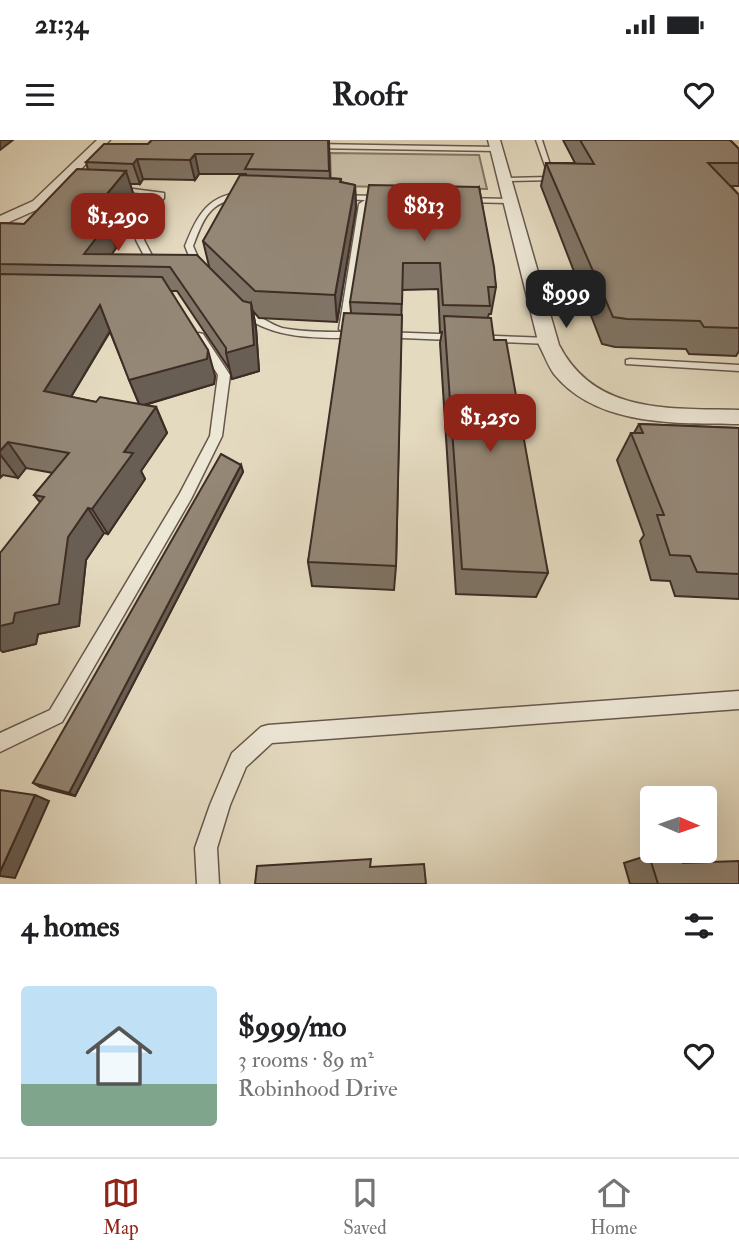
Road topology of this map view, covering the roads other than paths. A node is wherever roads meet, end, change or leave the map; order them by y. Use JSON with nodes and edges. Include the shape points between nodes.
{"nodes":[{"id":1,"x":104,"y":140,"type":"edge"},
{"id":2,"x":302,"y":140,"type":"edge"},
{"id":3,"x":345,"y":140,"type":"edge"},
{"id":4,"x":538,"y":140,"type":"edge"},
{"id":5,"x":496,"y":144,"type":"edge"},
{"id":6,"x":357,"y":147,"type":"junction"},
{"id":7,"x":504,"y":180,"type":"junction"},
{"id":8,"x":100,"y":188,"type":"edge"},
{"id":9,"x":260,"y":195,"type":"edge"},
{"id":10,"x":323,"y":196,"type":"edge"},
{"id":11,"x":373,"y":198,"type":"junction"},
{"id":12,"x":384,"y":199,"type":"edge"},
{"id":13,"x":446,"y":200,"type":"edge"},
{"id":14,"x":510,"y":201,"type":"junction"},
{"id":15,"x":0,"y":222,"type":"edge"},
{"id":16,"x":155,"y":269,"type":"edge"},
{"id":17,"x":205,"y":274,"type":"edge"},
{"id":18,"x":234,"y":303,"type":"edge"},
{"id":19,"x":189,"y":320,"type":"edge"},
{"id":20,"x":343,"y":334,"type":"junction"},
{"id":21,"x":549,"y":341,"type":"junction"},
{"id":22,"x":630,"y":362,"type":"dead end"},
{"id":23,"x":739,"y":368,"type":"edge"},
{"id":24,"x":739,"y":417,"type":"edge"},
{"id":25,"x":739,"y":699,"type":"edge"},
{"id":26,"x":0,"y":743,"type":"edge"},
{"id":27,"x":208,"y":884,"type":"edge"}],
"edges":[{"from":1,"to":15,"type":"street","via":[[62,186],[38,204]]},
{"from":2,"to":6,"type":"lane","via":[[312,146]]},
{"from":3,"to":6,"type":"lane"},
{"from":4,"to":7,"type":"lane","via":[[553,179]]},
{"from":5,"to":6,"type":"lane"},
{"from":5,"to":7,"type":"street"},
{"from":7,"to":14,"type":"street"},
{"from":8,"to":16,"type":"lane","via":[[160,193],[140,240]]},
{"from":9,"to":17,"type":"lane","via":[[236,194],[212,203],[189,246]]},
{"from":10,"to":11,"type":"lane"},
{"from":11,"to":12,"type":"lane"},
{"from":11,"to":20,"type":"lane","via":[[363,204]]},
{"from":13,"to":14,"type":"lane"},
{"from":14,"to":21,"type":"street"},
{"from":18,"to":20,"type":"lane","via":[[254,322],[294,333]]},
{"from":19,"to":26,"type":"lane","via":[[224,375],[216,436],[56,716]]},
{"from":20,"to":21,"type":"lane"},
{"from":21,"to":24,"type":"street","via":[[563,372],[599,398],[654,414]]},
{"from":22,"to":23,"type":"lane"},
{"from":25,"to":27,"type":"lane","via":[[268,734],[239,760],[220,805],[206,848]]}]}
